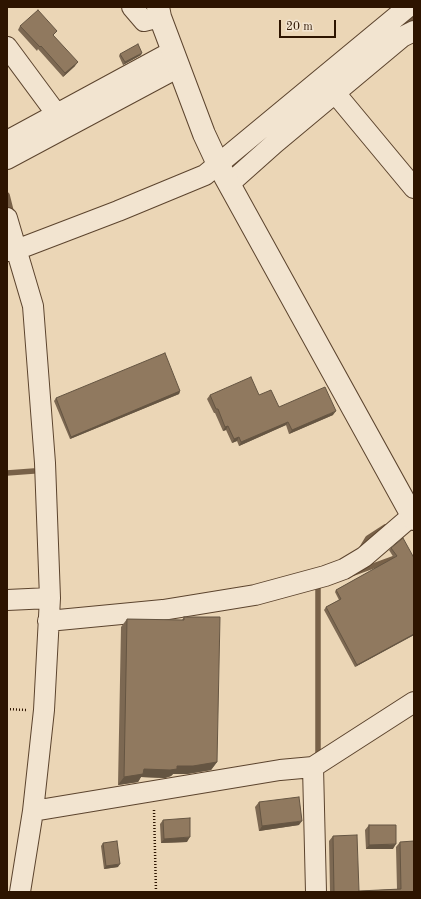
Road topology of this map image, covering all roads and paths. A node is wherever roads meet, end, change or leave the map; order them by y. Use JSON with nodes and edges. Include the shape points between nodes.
{"nodes":[{"id":1,"x":132,"y":7,"type":"edge"},
{"id":2,"x":408,"y":7,"type":"edge"},
{"id":3,"x":159,"y":12,"type":"edge"},
{"id":4,"x":414,"y":30,"type":"edge"},
{"id":5,"x":7,"y":47,"type":"edge"},
{"id":6,"x":176,"y":59,"type":"junction"},
{"id":7,"x":335,"y":93,"type":"junction"},
{"id":8,"x":61,"y":121,"type":"junction"},
{"id":9,"x":7,"y":141,"type":"edge"},
{"id":10,"x":7,"y":159,"type":"edge"},
{"id":11,"x":218,"y":164,"type":"junction"},
{"id":12,"x":229,"y":184,"type":"junction"},
{"id":13,"x":414,"y":188,"type":"edge"},
{"id":14,"x":7,"y":218,"type":"edge"},
{"id":15,"x":11,"y":250,"type":"edge"},
{"id":16,"x":413,"y":516,"type":"edge"},
{"id":17,"x":50,"y":598,"type":"junction"},
{"id":18,"x":7,"y":600,"type":"edge"},
{"id":19,"x":48,"y":621,"type":"junction"},
{"id":20,"x":414,"y":702,"type":"edge"},
{"id":21,"x":313,"y":767,"type":"junction"},
{"id":22,"x":154,"y":791,"type":"junction"},
{"id":23,"x":33,"y":811,"type":"junction"},
{"id":24,"x":20,"y":892,"type":"edge"},
{"id":25,"x":156,"y":892,"type":"edge"},
{"id":26,"x":316,"y":892,"type":"edge"}],
"edges":[{"from":1,"to":3,"type":"street","via":[[144,21]]},
{"from":2,"to":11,"type":"street"},
{"from":3,"to":6,"type":"street"},
{"from":4,"to":7,"type":"street","via":[[402,37]]},
{"from":5,"to":8,"type":"street"},
{"from":6,"to":8,"type":"street"},
{"from":6,"to":11,"type":"street"},
{"from":7,"to":12,"type":"street"},
{"from":7,"to":13,"type":"street"},
{"from":8,"to":9,"type":"street"},
{"from":8,"to":10,"type":"street"},
{"from":11,"to":12,"type":"street"},
{"from":11,"to":15,"type":"street","via":[[205,175],[118,211]]},
{"from":12,"to":16,"type":"street"},
{"from":14,"to":15,"type":"street"},
{"from":15,"to":17,"type":"street","via":[[33,306],[45,462]]},
{"from":16,"to":19,"type":"street","via":[[364,557],[344,569],[325,576],[255,595],[163,610]]},
{"from":17,"to":18,"type":"street"},
{"from":17,"to":19,"type":"street"},
{"from":19,"to":23,"type":"street","via":[[44,710]]},
{"from":20,"to":21,"type":"street"},
{"from":21,"to":22,"type":"street"},
{"from":21,"to":26,"type":"street"},
{"from":22,"to":23,"type":"street"},
{"from":22,"to":25,"type":"path"},
{"from":23,"to":24,"type":"street"}]}
